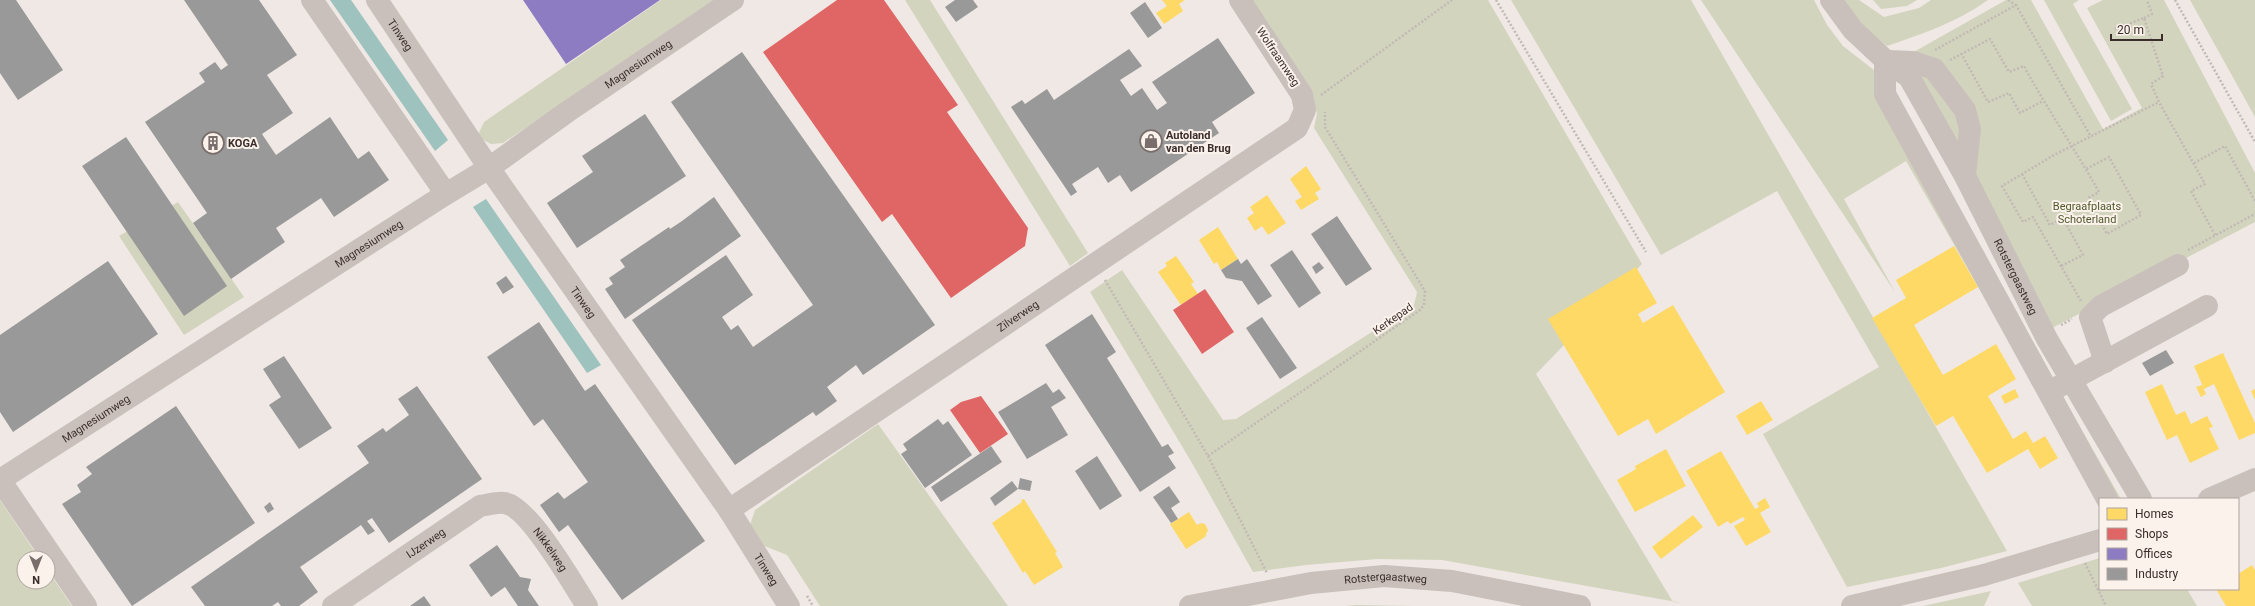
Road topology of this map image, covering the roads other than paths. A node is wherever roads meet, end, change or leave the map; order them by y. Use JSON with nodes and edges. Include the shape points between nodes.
{"nodes":[{"id":1,"x":312,"y":0,"type":"edge"},
{"id":2,"x":377,"y":0,"type":"edge"},
{"id":3,"x":733,"y":0,"type":"edge"},
{"id":4,"x":1240,"y":0,"type":"edge"},
{"id":5,"x":1831,"y":0,"type":"edge"},
{"id":6,"x":1885,"y":60,"type":"junction"},
{"id":7,"x":1303,"y":117,"type":"joint"},
{"id":8,"x":490,"y":168,"type":"junction"},
{"id":9,"x":1965,"y":176,"type":"junction"},
{"id":10,"x":446,"y":194,"type":"junction"},
{"id":11,"x":2178,"y":265,"type":"road end"},
{"id":12,"x":2207,"y":306,"type":"dead end"},
{"id":13,"x":2105,"y":362,"type":"junction"},
{"id":14,"x":2071,"y":380,"type":"junction"},
{"id":15,"x":2048,"y":392,"type":"junction"},
{"id":16,"x":2255,"y":479,"type":"edge"},
{"id":17,"x":0,"y":480,"type":"edge"},
{"id":18,"x":2106,"y":498,"type":"edge"},
{"id":19,"x":2140,"y":498,"type":"edge"},
{"id":20,"x":2211,"y":498,"type":"edge"},
{"id":21,"x":504,"y":502,"type":"joint"},
{"id":22,"x":729,"y":510,"type":"junction"},
{"id":23,"x":2099,"y":540,"type":"edge"},
{"id":24,"x":347,"y":602,"type":"edge"},
{"id":25,"x":86,"y":606,"type":"edge"},
{"id":26,"x":587,"y":606,"type":"edge"},
{"id":27,"x":789,"y":606,"type":"edge"},
{"id":28,"x":1190,"y":606,"type":"edge"},
{"id":29,"x":1580,"y":606,"type":"edge"},
{"id":30,"x":1852,"y":606,"type":"edge"}],
"edges":[{"from":1,"to":10,"type":"street"},
{"from":2,"to":8,"type":"street","name":"Tinweg"},
{"from":3,"to":8,"type":"street","name":"Magnesiumweg","via":[[567,112]]},
{"from":4,"to":7,"type":"street","name":"Wolfraamweg","via":[[1298,86],[1304,103]]},
{"from":5,"to":6,"type":"street","name":"Rotstergaastweg","via":[[1853,30]]},
{"from":6,"to":9,"type":"street","name":"Rotstergaastweg","via":[[1910,77]]},
{"from":6,"to":9,"type":"street","via":[[1913,62],[1934,69],[1965,110],[1970,129]]},
{"from":6,"to":15,"type":"street","via":[[1885,94]]},
{"from":7,"to":22,"type":"street","name":"Zilverweg","via":[[1292,132]]},
{"from":8,"to":10,"type":"street","name":"Magnesiumweg"},
{"from":8,"to":22,"type":"street","name":"Tinweg"},
{"from":9,"to":14,"type":"street","name":"Rotstergaastweg","via":[[2044,334]]},
{"from":10,"to":17,"type":"street","name":"Magnesiumweg"},
{"from":11,"to":13,"type":"street","via":[[2088,314]]},
{"from":12,"to":13,"type":"street"},
{"from":13,"to":14,"type":"street"},
{"from":14,"to":15,"type":"street"},
{"from":14,"to":19,"type":"street","name":"Rotstergaastweg"},
{"from":15,"to":18,"type":"street"},
{"from":16,"to":20,"type":"street"},
{"from":17,"to":25,"type":"street"},
{"from":21,"to":24,"type":"street","name":"IJzerweg","via":[[480,506]]},
{"from":21,"to":26,"type":"street","name":"Nikkelweg","via":[[520,510]]},
{"from":22,"to":27,"type":"street","name":"Tinweg"},
{"from":23,"to":30,"type":"street","via":[[1984,576]]},
{"from":28,"to":29,"type":"street","name":"Rotstergaastweg","via":[[1311,583],[1384,576],[1452,581]]}]}
